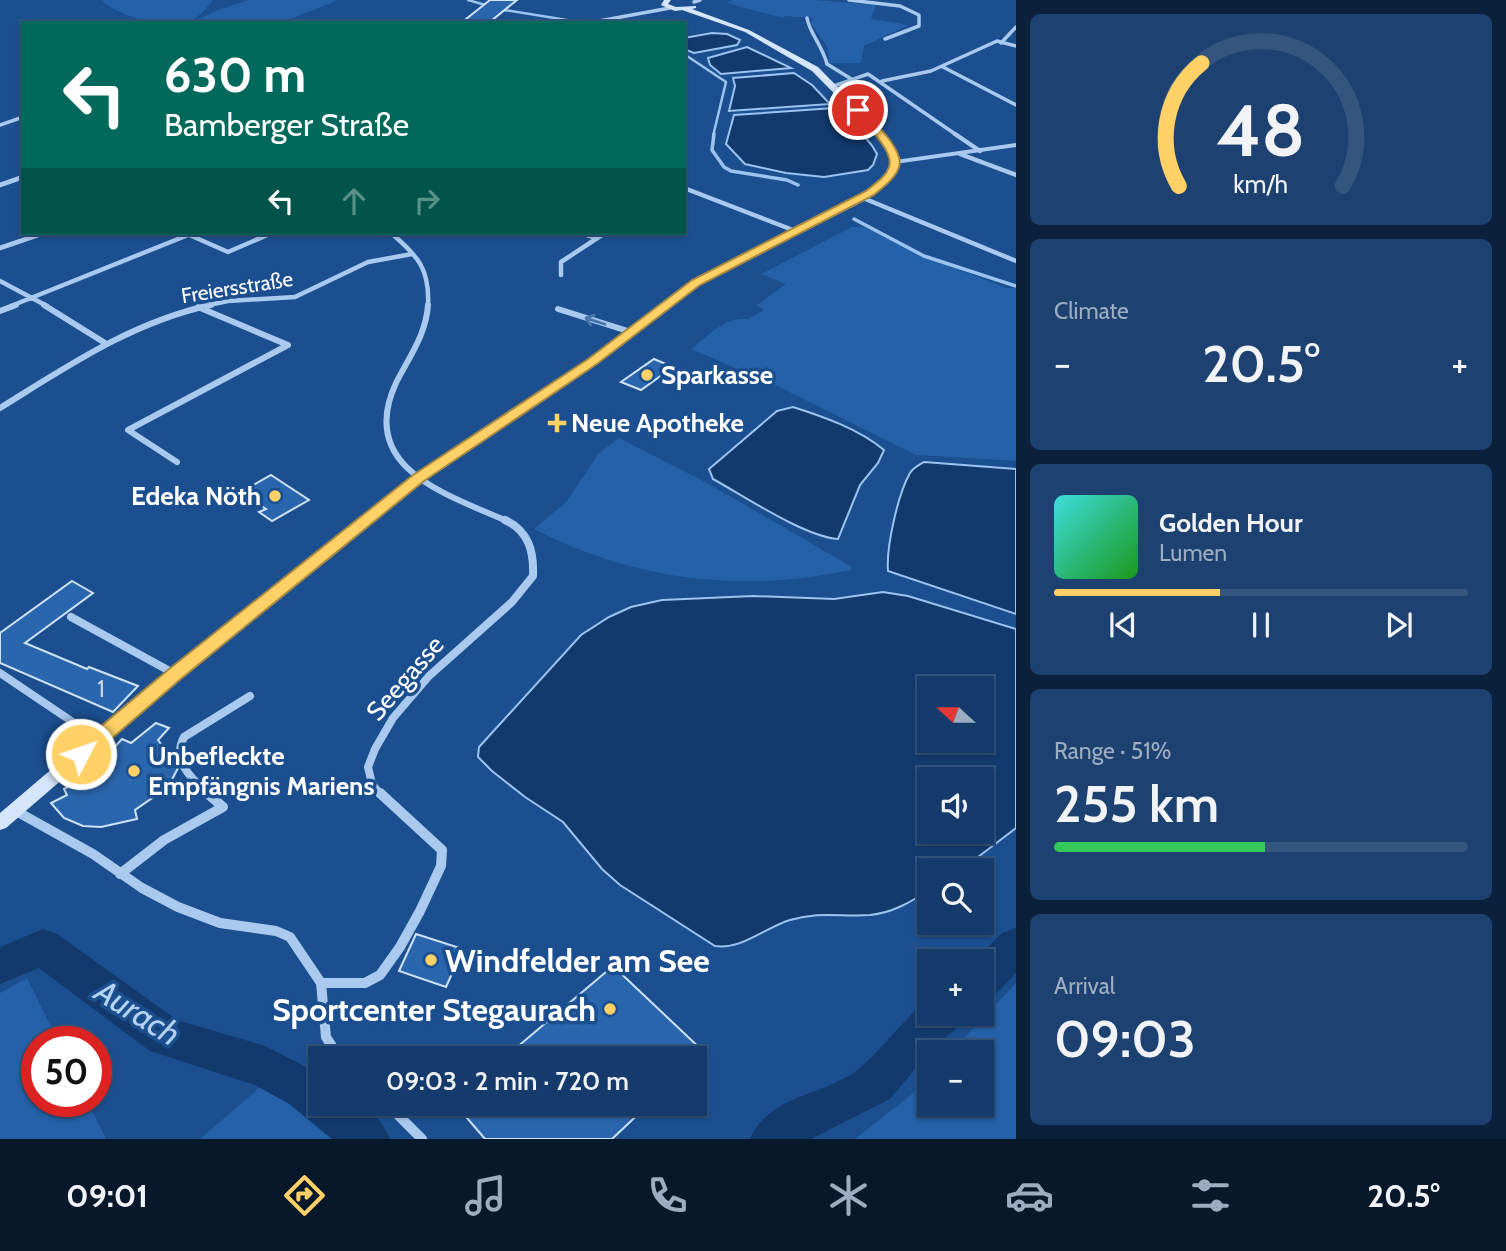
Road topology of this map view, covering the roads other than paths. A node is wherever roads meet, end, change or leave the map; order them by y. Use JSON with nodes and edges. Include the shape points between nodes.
{"nodes":[{"id":1,"x":849,"y":0,"type":"edge"},
{"id":2,"x":666,"y":3,"type":"edge"},
{"id":3,"x":692,"y":4,"type":"edge"},
{"id":4,"x":807,"y":18,"type":"dead end"},
{"id":5,"x":598,"y":21,"type":"edge"},
{"id":6,"x":1016,"y":27,"type":"edge"},
{"id":7,"x":885,"y":39,"type":"dead end"},
{"id":8,"x":999,"y":42,"type":"junction"},
{"id":9,"x":1016,"y":46,"type":"edge"},
{"id":10,"x":943,"y":67,"type":"junction"},
{"id":11,"x":853,"y":80,"type":"junction"},
{"id":12,"x":881,"y":81,"type":"junction"},
{"id":13,"x":834,"y":86,"type":"junction"},
{"id":14,"x":1016,"y":105,"type":"edge"},
{"id":15,"x":21,"y":118,"type":"edge"},
{"id":16,"x":0,"y":125,"type":"edge"},
{"id":17,"x":1016,"y":145,"type":"edge"},
{"id":18,"x":980,"y":151,"type":"junction"},
{"id":19,"x":960,"y":154,"type":"junction"},
{"id":20,"x":895,"y":162,"type":"junction"},
{"id":21,"x":1016,"y":175,"type":"edge"},
{"id":22,"x":21,"y":178,"type":"edge"},
{"id":23,"x":0,"y":185,"type":"edge"},
{"id":24,"x":686,"y":189,"type":"edge"},
{"id":25,"x":863,"y":198,"type":"junction"},
{"id":26,"x":798,"y":232,"type":"junction"},
{"id":27,"x":38,"y":235,"type":"edge"},
{"id":28,"x":184,"y":235,"type":"edge"},
{"id":29,"x":188,"y":235,"type":"edge"},
{"id":30,"x":267,"y":235,"type":"edge"},
{"id":31,"x":393,"y":235,"type":"edge"},
{"id":32,"x":588,"y":235,"type":"edge"},
{"id":33,"x":601,"y":235,"type":"edge"},
{"id":34,"x":596,"y":238,"type":"junction"},
{"id":35,"x":0,"y":248,"type":"edge"},
{"id":36,"x":412,"y":254,"type":"junction"},
{"id":37,"x":1016,"y":261,"type":"edge"},
{"id":38,"x":561,"y":275,"type":"dead end"},
{"id":39,"x":0,"y":281,"type":"edge"},
{"id":40,"x":31,"y":297,"type":"junction"},
{"id":41,"x":197,"y":307,"type":"junction"},
{"id":42,"x":558,"y":309,"type":"dead end"},
{"id":43,"x":0,"y":311,"type":"edge"},
{"id":44,"x":631,"y":332,"type":"junction"},
{"id":45,"x":105,"y":343,"type":"junction"},
{"id":46,"x":0,"y":408,"type":"edge"},
{"id":47,"x":177,"y":462,"type":"dead end"},
{"id":48,"x":419,"y":478,"type":"junction"},
{"id":49,"x":71,"y":617,"type":"dead end"},
{"id":50,"x":0,"y":673,"type":"edge"},
{"id":51,"x":175,"y":674,"type":"junction"},
{"id":52,"x":250,"y":696,"type":"dead end"},
{"id":53,"x":99,"y":739,"type":"junction"},
{"id":54,"x":16,"y":810,"type":"junction"},
{"id":55,"x":0,"y":823,"type":"edge"},
{"id":56,"x":120,"y":874,"type":"junction"},
{"id":57,"x":321,"y":983,"type":"junction"},
{"id":58,"x":332,"y":1046,"type":"edge"},
{"id":59,"x":399,"y":1116,"type":"edge"},
{"id":60,"x":422,"y":1139,"type":"edge"}],
"edges":[{"from":1,"to":7,"type":"street","via":[[900,6],[919,15],[919,26]]},
{"from":2,"to":3,"type":"main road"},
{"from":2,"to":5,"type":"street"},
{"from":3,"to":13,"type":"main road","via":[[779,47]]},
{"from":4,"to":11,"type":"street","via":[[827,64]]},
{"from":6,"to":8,"type":"street"},
{"from":8,"to":9,"type":"street"},
{"from":8,"to":10,"type":"street"},
{"from":10,"to":12,"type":"street"},
{"from":10,"to":14,"type":"street"},
{"from":11,"to":12,"type":"street","via":[[869,74]]},
{"from":11,"to":13,"type":"street"},
{"from":12,"to":18,"type":"street"},
{"from":13,"to":20,"type":"main road","via":[[891,148]]},
{"from":15,"to":16,"type":"street"},
{"from":17,"to":18,"type":"street"},
{"from":18,"to":19,"type":"street"},
{"from":19,"to":20,"type":"street"},
{"from":19,"to":21,"type":"street"},
{"from":20,"to":25,"type":"main road","via":[[885,180]]},
{"from":22,"to":23,"type":"street"},
{"from":24,"to":26,"type":"street"},
{"from":25,"to":26,"type":"main road"},
{"from":25,"to":37,"type":"street"},
{"from":26,"to":44,"type":"main road","via":[[696,282]]},
{"from":27,"to":35,"type":"street"},
{"from":28,"to":40,"type":"street"},
{"from":29,"to":30,"type":"street","via":[[228,252]]},
{"from":31,"to":36,"type":"street"},
{"from":32,"to":34,"type":"street"},
{"from":33,"to":34,"type":"street"},
{"from":34,"to":38,"type":"street","via":[[561,262]]},
{"from":36,"to":41,"type":"street","name":"Freiersstraße","via":[[368,262],[295,297]]},
{"from":36,"to":48,"type":"street","via":[[427,280],[425,325],[387,400],[384,425],[402,465]]},
{"from":39,"to":40,"type":"street"},
{"from":40,"to":43,"type":"street"},
{"from":40,"to":45,"type":"street"},
{"from":41,"to":45,"type":"street","name":"Freiersstraße","via":[[149,322]]},
{"from":41,"to":47,"type":"street","via":[[288,345],[128,430]]},
{"from":44,"to":42,"type":"street","one_way":true},
{"from":44,"to":48,"type":"main road"},
{"from":45,"to":46,"type":"street","name":"Freiersstraße"},
{"from":48,"to":51,"type":"main road"},
{"from":48,"to":57,"type":"street","name":"Seegasse","via":[[527,535],[533,576],[516,598],[438,667],[379,741],[369,775],[376,789],[442,850],[441,866],[382,974],[369,983]]},
{"from":49,"to":51,"type":"street"},
{"from":50,"to":53,"type":"street"},
{"from":51,"to":53,"type":"main road"},
{"from":52,"to":56,"type":"street","via":[[178,744],[178,757],[186,772],[223,807],[164,840]]},
{"from":53,"to":54,"type":"main road"},
{"from":54,"to":55,"type":"main road"},
{"from":54,"to":56,"type":"street"},
{"from":56,"to":57,"type":"street","via":[[178,908],[220,923],[290,937]]},
{"from":57,"to":58,"type":"street","via":[[326,1037]]},
{"from":59,"to":60,"type":"street"}]}
